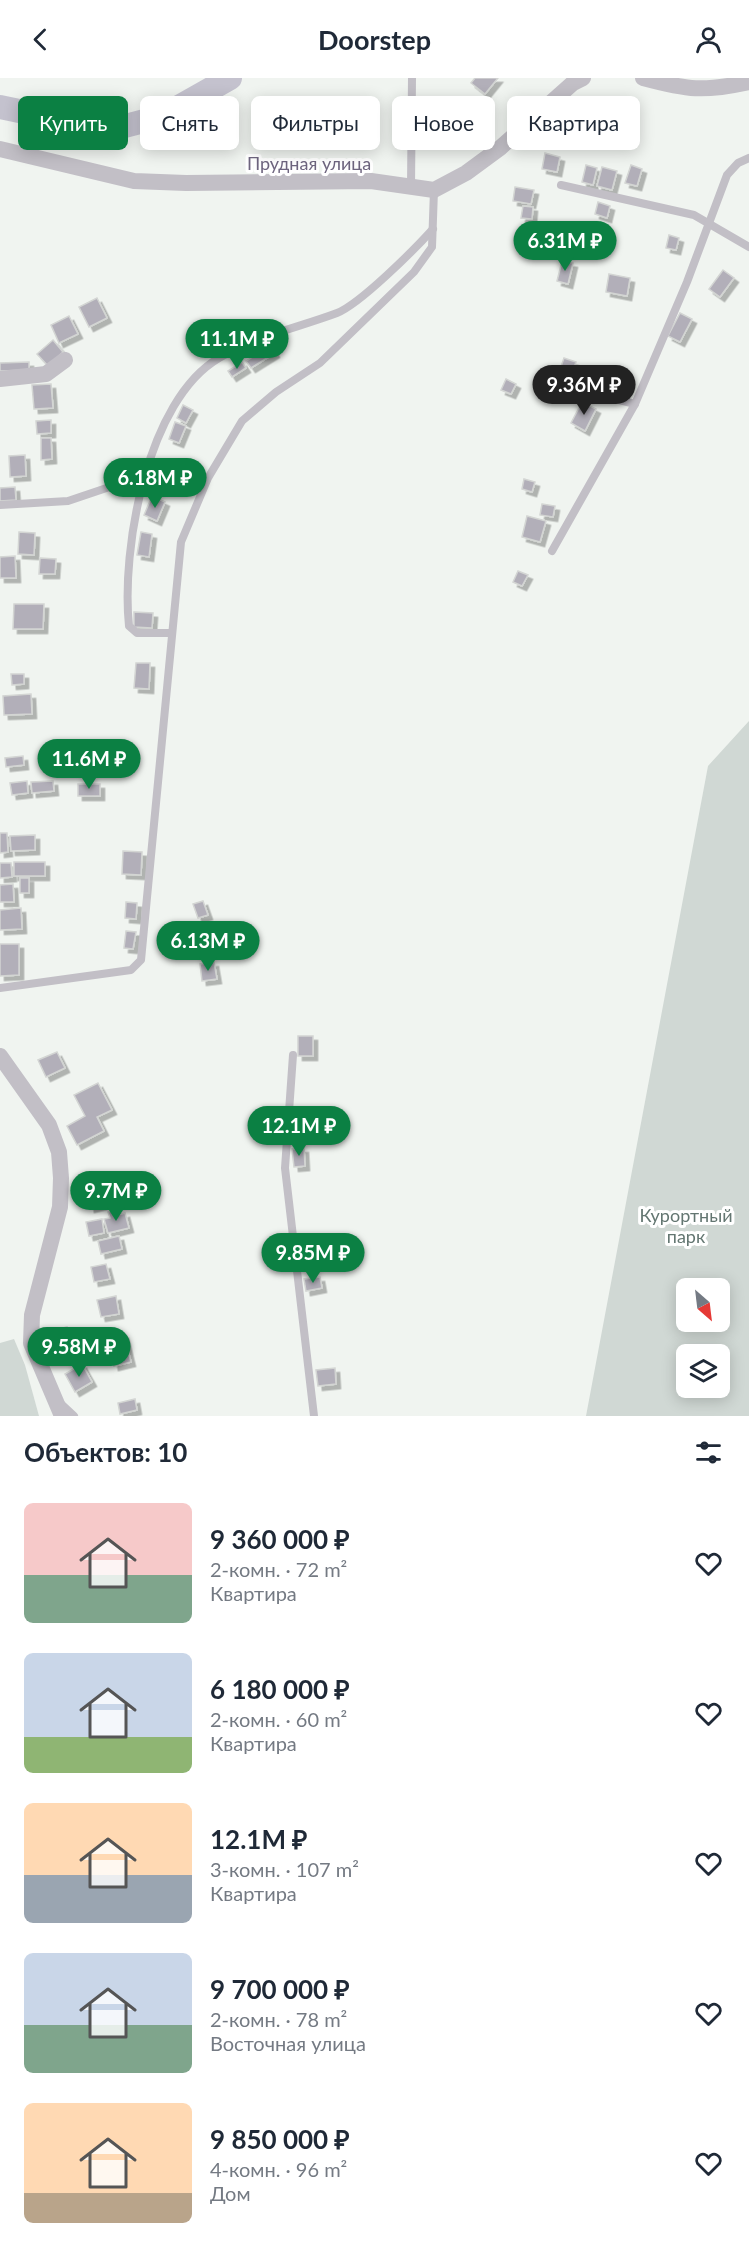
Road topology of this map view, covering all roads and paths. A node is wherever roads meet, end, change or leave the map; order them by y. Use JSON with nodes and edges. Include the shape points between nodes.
{"nodes":[{"id":1,"x":412,"y":78,"type":"edge"},
{"id":2,"x":583,"y":78,"type":"edge"},
{"id":3,"x":643,"y":78,"type":"edge"},
{"id":4,"x":749,"y":82,"type":"edge"},
{"id":5,"x":0,"y":149,"type":"edge"},
{"id":6,"x":749,"y":158,"type":"edge"},
{"id":7,"x":561,"y":185,"type":"dead end"},
{"id":8,"x":411,"y":188,"type":"junction"},
{"id":9,"x":434,"y":190,"type":"junction"},
{"id":10,"x":708,"y":222,"type":"junction"},
{"id":11,"x":433,"y":229,"type":"junction"},
{"id":12,"x":749,"y":247,"type":"edge"},
{"id":13,"x":65,"y":360,"type":"dead end"},
{"id":14,"x":0,"y":379,"type":"edge"},
{"id":15,"x":568,"y":387,"type":"dead end"},
{"id":16,"x":635,"y":404,"type":"junction"},
{"id":17,"x":145,"y":475,"type":"junction"},
{"id":18,"x":0,"y":506,"type":"edge"},
{"id":19,"x":552,"y":551,"type":"dead end"},
{"id":20,"x":171,"y":633,"type":"junction"},
{"id":21,"x":0,"y":988,"type":"edge"},
{"id":22,"x":293,"y":1055,"type":"dead end"},
{"id":23,"x":0,"y":1056,"type":"edge"},
{"id":24,"x":31,"y":1343,"type":"junction"},
{"id":25,"x":79,"y":1358,"type":"dead end"},
{"id":26,"x":53,"y":1396,"type":"junction"},
{"id":27,"x":62,"y":1416,"type":"edge"},
{"id":28,"x":74,"y":1416,"type":"edge"},
{"id":29,"x":314,"y":1416,"type":"edge"}],
"edges":[{"from":1,"to":8,"type":"lane"},
{"from":2,"to":9,"type":"street","via":[[500,148]]},
{"from":3,"to":4,"type":"street","via":[[712,90]]},
{"from":5,"to":8,"type":"street","name":"Прудная улица","via":[[135,181],[371,181]]},
{"from":6,"to":10,"type":"lane","via":[[727,175]]},
{"from":7,"to":10,"type":"lane","via":[[694,215]]},
{"from":8,"to":9,"type":"street","name":"Прудная улица"},
{"from":9,"to":11,"type":"lane"},
{"from":10,"to":12,"type":"lane"},
{"from":10,"to":16,"type":"lane"},
{"from":11,"to":17,"type":"lane","via":[[390,273],[340,312],[259,338],[218,358],[193,377],[166,419]]},
{"from":11,"to":20,"type":"lane","via":[[432,247],[414,272],[320,363],[242,421],[208,478],[181,542]]},
{"from":13,"to":14,"type":"street","via":[[46,374]]},
{"from":15,"to":16,"type":"lane"},
{"from":16,"to":19,"type":"lane"},
{"from":17,"to":18,"type":"lane","via":[[68,501]]},
{"from":17,"to":20,"type":"lane","via":[[129,565],[129,626],[137,633]]},
{"from":20,"to":21,"type":"lane","via":[[141,960],[131,970]]},
{"from":22,"to":29,"type":"lane","via":[[285,1168]]},
{"from":23,"to":24,"type":"street","via":[[49,1125],[59,1152],[60,1207],[32,1315]]},
{"from":24,"to":25,"type":"lane"},
{"from":24,"to":26,"type":"street"},
{"from":26,"to":27,"type":"street"},
{"from":26,"to":28,"type":"lane"}]}
